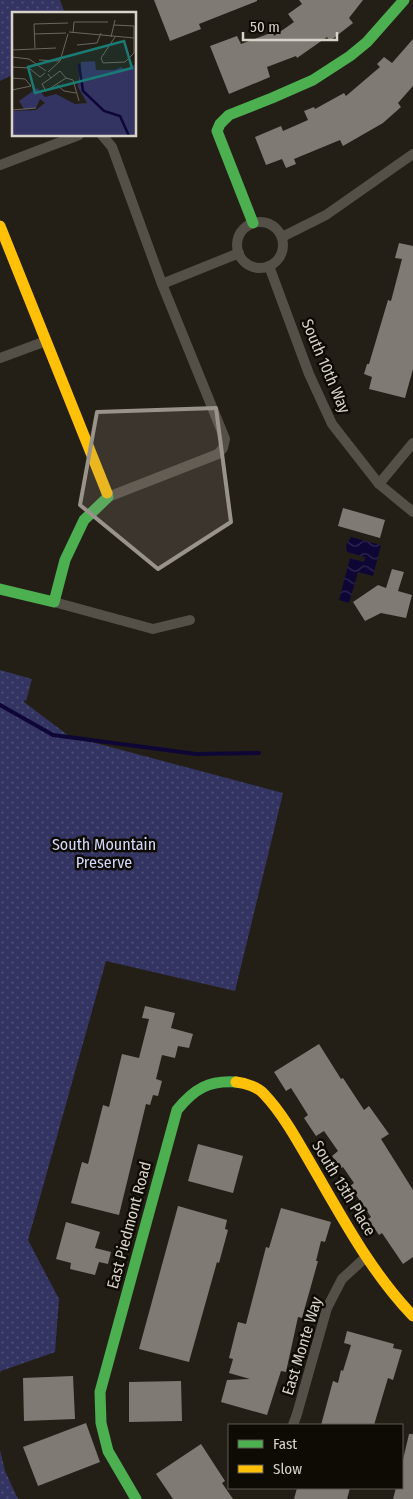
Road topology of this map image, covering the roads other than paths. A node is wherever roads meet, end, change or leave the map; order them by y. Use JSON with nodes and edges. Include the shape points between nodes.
{"nodes":[{"id":1,"x":404,"y":0,"type":"edge"},
{"id":2,"x":76,"y":136,"type":"edge"},
{"id":3,"x":103,"y":136,"type":"edge"},
{"id":4,"x":413,"y":154,"type":"edge"},
{"id":5,"x":0,"y":165,"type":"edge"},
{"id":6,"x":253,"y":223,"type":"junction"},
{"id":7,"x":0,"y":226,"type":"edge"},
{"id":8,"x":282,"y":237,"type":"junction"},
{"id":9,"x":239,"y":253,"type":"junction"},
{"id":10,"x":269,"y":266,"type":"junction"},
{"id":11,"x":162,"y":284,"type":"junction"},
{"id":12,"x":46,"y":341,"type":"junction"},
{"id":13,"x":0,"y":358,"type":"edge"},
{"id":14,"x":413,"y":443,"type":"edge"},
{"id":15,"x":379,"y":484,"type":"junction"},
{"id":16,"x":108,"y":497,"type":"junction"},
{"id":17,"x":413,"y":512,"type":"edge"},
{"id":18,"x":0,"y":589,"type":"edge"},
{"id":19,"x":54,"y":602,"type":"junction"},
{"id":20,"x":190,"y":620,"type":"dead end"},
{"id":21,"x":243,"y":1083,"type":"joint"},
{"id":22,"x":366,"y":1257,"type":"junction"},
{"id":23,"x":413,"y":1316,"type":"edge"},
{"id":24,"x":293,"y":1424,"type":"edge"},
{"id":25,"x":136,"y":1499,"type":"edge"}],
"edges":[{"from":1,"to":6,"type":"street","via":[[369,42],[329,71],[304,86],[229,115],[220,124],[218,131]]},
{"from":2,"to":5,"type":"street"},
{"from":3,"to":11,"type":"street","via":[[112,147]]},
{"from":4,"to":8,"type":"street","via":[[326,215]]},
{"from":6,"to":8,"type":"street","via":[[273,226]]},
{"from":6,"to":9,"type":"street","via":[[238,239]]},
{"from":7,"to":12,"type":"street"},
{"from":8,"to":10,"type":"street","via":[[280,257]]},
{"from":9,"to":10,"type":"street","via":[[248,264]]},
{"from":9,"to":11,"type":"street"},
{"from":10,"to":15,"type":"street","name":"South 10th Way","via":[[309,374],[332,424]]},
{"from":11,"to":16,"type":"street","via":[[225,439],[223,448],[218,454]]},
{"from":12,"to":13,"type":"street"},
{"from":12,"to":16,"type":"street"},
{"from":14,"to":15,"type":"street"},
{"from":15,"to":17,"type":"street","name":"South 10th Way"},
{"from":16,"to":19,"type":"street","via":[[84,520],[65,560]]},
{"from":18,"to":19,"type":"street"},
{"from":19,"to":20,"type":"street","via":[[153,629]]},
{"from":21,"to":22,"type":"street","name":"South 13th Place","via":[[263,1092],[287,1124]]},
{"from":21,"to":25,"type":"street","name":"East Piedmont Road","via":[[221,1081],[204,1086],[188,1096],[177,1110],[100,1392],[100,1423],[108,1451]]},
{"from":22,"to":23,"type":"street","name":"South 13th Place","via":[[393,1295]]},
{"from":22,"to":24,"type":"street","name":"East Monte Way","via":[[342,1279],[327,1308]]}]}
